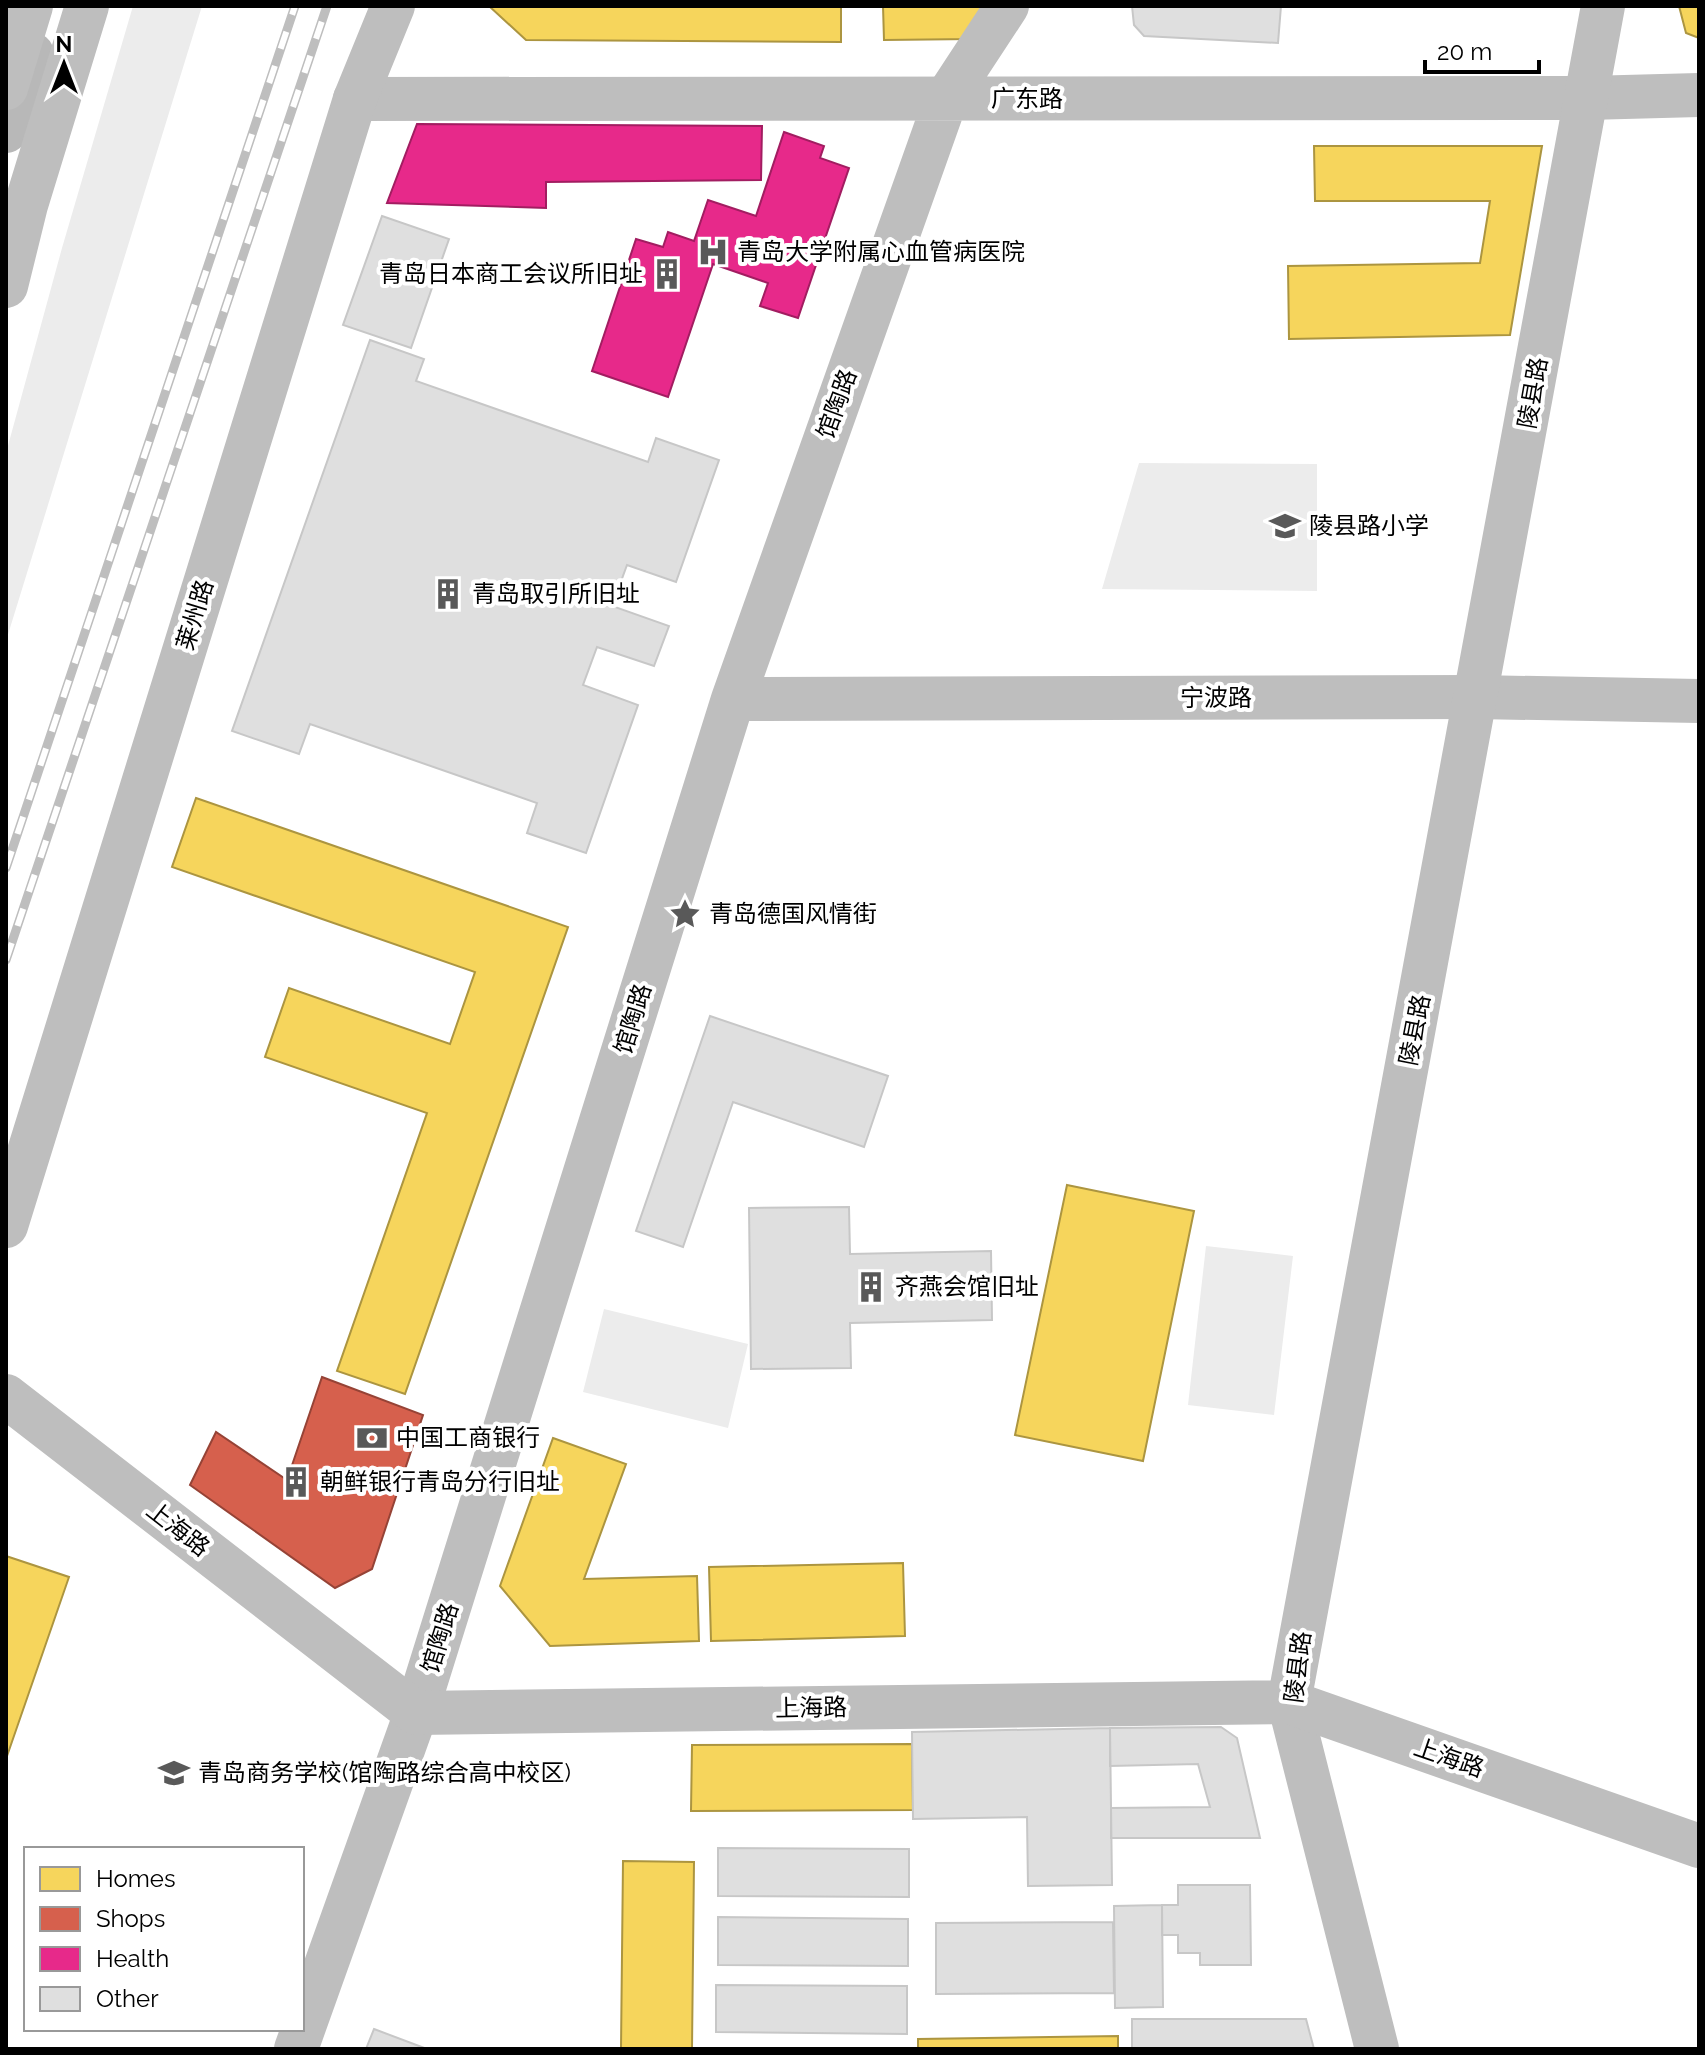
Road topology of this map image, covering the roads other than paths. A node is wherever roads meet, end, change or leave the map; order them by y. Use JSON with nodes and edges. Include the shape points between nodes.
{"nodes":[{"id":1,"x":31,"y":6,"type":"edge"},
{"id":2,"x":49,"y":6,"type":"edge"},
{"id":3,"x":87,"y":6,"type":"edge"},
{"id":4,"x":393,"y":6,"type":"edge"},
{"id":5,"x":1007,"y":6,"type":"edge"},
{"id":6,"x":1603,"y":6,"type":"edge"},
{"id":7,"x":6,"y":88,"type":"edge"},
{"id":8,"x":1699,"y":95,"type":"edge"},
{"id":9,"x":1587,"y":98,"type":"junction"},
{"id":10,"x":355,"y":99,"type":"junction"},
{"id":11,"x":946,"y":99,"type":"junction"},
{"id":12,"x":6,"y":131,"type":"edge"},
{"id":13,"x":6,"y":286,"type":"edge"},
{"id":14,"x":1477,"y":697,"type":"junction"},
{"id":15,"x":733,"y":699,"type":"junction"},
{"id":16,"x":1699,"y":701,"type":"edge"},
{"id":17,"x":6,"y":1226,"type":"edge"},
{"id":18,"x":6,"y":1396,"type":"edge"},
{"id":19,"x":1289,"y":1702,"type":"junction"},
{"id":20,"x":416,"y":1713,"type":"junction"},
{"id":21,"x":1699,"y":1846,"type":"edge"},
{"id":22,"x":304,"y":2027,"type":"edge"},
{"id":23,"x":1377,"y":2049,"type":"edge"}],
"edges":[{"from":1,"to":7,"type":"main road"},
{"from":2,"to":12,"type":"main road"},
{"from":3,"to":13,"type":"main road"},
{"from":4,"to":10,"type":"main road","name":"莱州路"},
{"from":5,"to":11,"type":"main road","name":"馆陶路"},
{"from":6,"to":9,"type":"main road","name":"陵县路"},
{"from":8,"to":9,"type":"main road","name":"广东路"},
{"from":9,"to":11,"type":"main road","name":"广东路"},
{"from":9,"to":14,"type":"main road","name":"陵县路"},
{"from":10,"to":11,"type":"main road","name":"广东路"},
{"from":10,"to":17,"type":"main road","name":"莱州路"},
{"from":11,"to":15,"type":"main road","name":"馆陶路"},
{"from":14,"to":15,"type":"main road","name":"宁波路"},
{"from":14,"to":16,"type":"main road","name":"宁波路"},
{"from":14,"to":19,"type":"main road","name":"陵县路"},
{"from":15,"to":20,"type":"main road","name":"馆陶路"},
{"from":18,"to":20,"type":"main road","name":"上海路"},
{"from":19,"to":20,"type":"main road","name":"上海路"},
{"from":19,"to":21,"type":"main road","name":"上海路"},
{"from":19,"to":23,"type":"main road","name":"陵县路"},
{"from":20,"to":22,"type":"main road","name":"馆陶路"}]}
